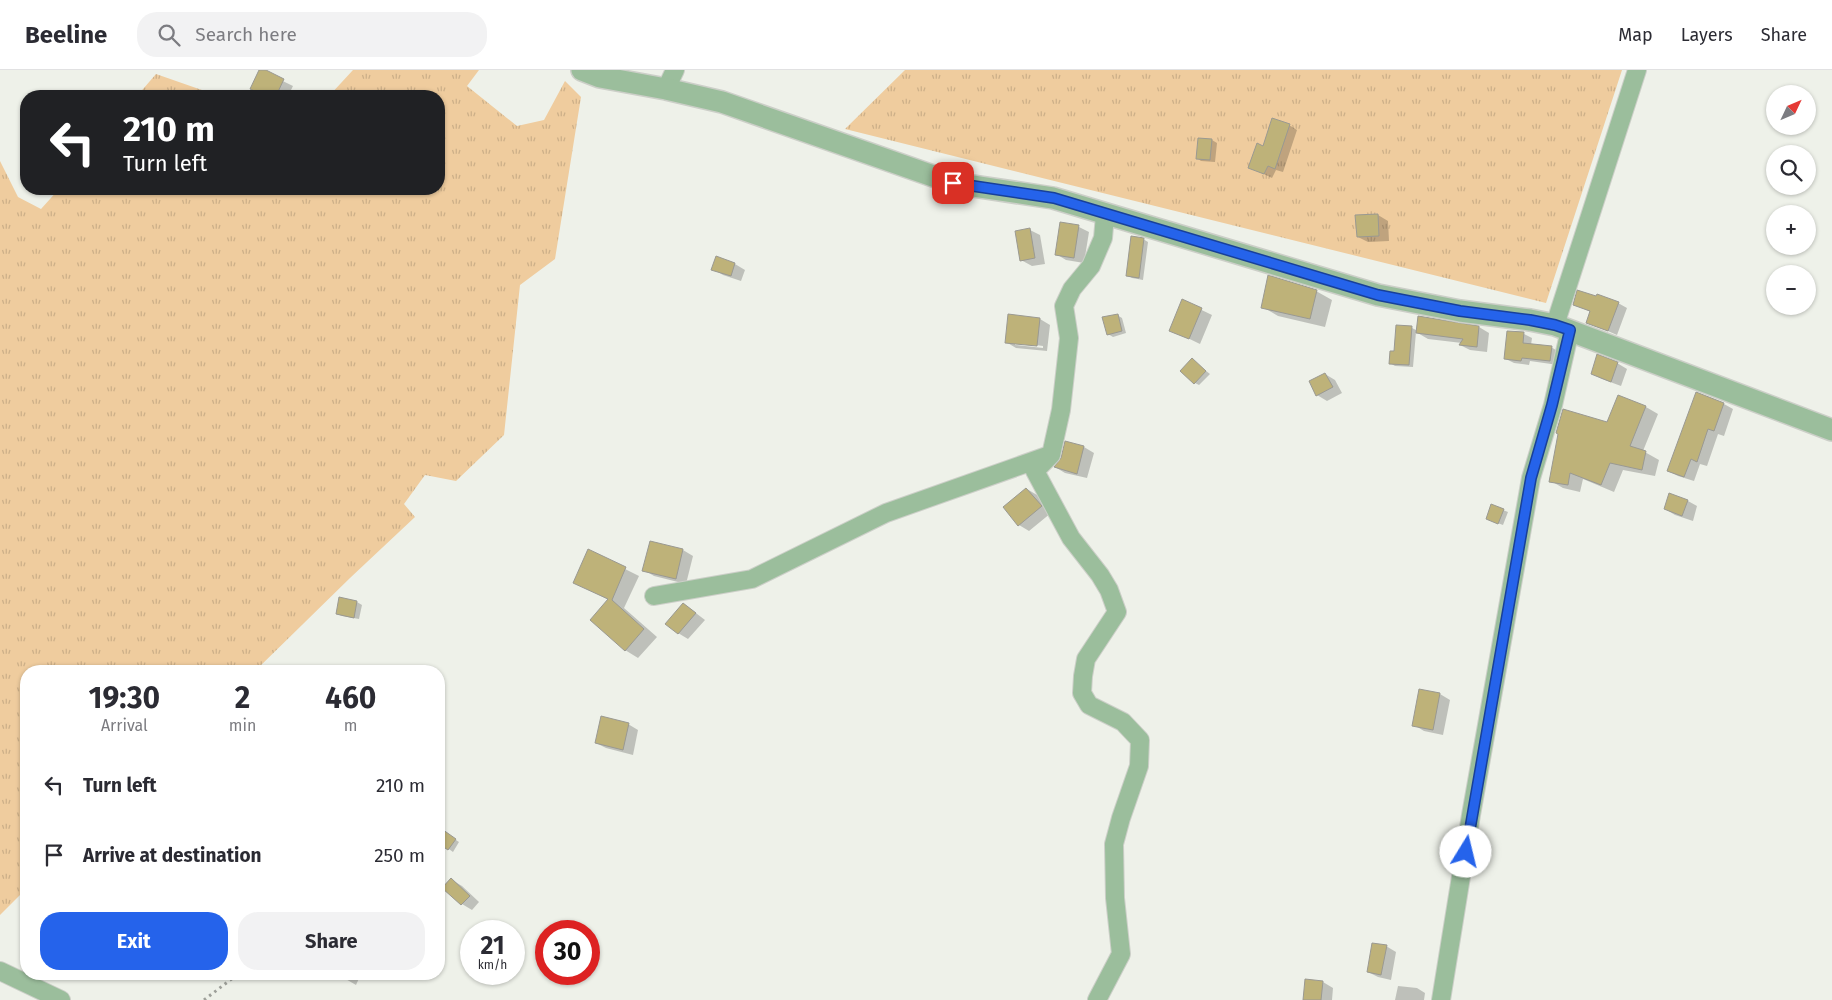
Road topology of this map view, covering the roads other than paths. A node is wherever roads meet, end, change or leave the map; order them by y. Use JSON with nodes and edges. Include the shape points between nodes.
{"nodes":[{"id":1,"x":582,"y":70,"type":"edge"},
{"id":2,"x":1637,"y":70,"type":"edge"},
{"id":3,"x":670,"y":79,"type":"edge"},
{"id":4,"x":1105,"y":215,"type":"junction"},
{"id":5,"x":1562,"y":328,"type":"junction"},
{"id":6,"x":1832,"y":430,"type":"edge"},
{"id":7,"x":1051,"y":455,"type":"junction"},
{"id":8,"x":654,"y":596,"type":"dead end"},
{"id":9,"x":0,"y":972,"type":"edge"},
{"id":10,"x":61,"y":1000,"type":"edge"},
{"id":11,"x":1097,"y":1000,"type":"edge"},
{"id":12,"x":1441,"y":1000,"type":"edge"}],
"edges":[{"from":1,"to":3,"type":"street","via":[[600,77]]},
{"from":2,"to":5,"type":"street"},
{"from":3,"to":4,"type":"street","via":[[722,102],[953,183],[1054,198]]},
{"from":4,"to":5,"type":"street","via":[[1378,295]]},
{"from":4,"to":7,"type":"street","via":[[1102,238],[1091,266],[1072,289],[1064,306],[1069,338],[1066,376]]},
{"from":5,"to":6,"type":"street"},
{"from":5,"to":12,"type":"street","via":[[1552,405],[1531,478]]},
{"from":7,"to":8,"type":"street","via":[[886,513],[752,579]]},
{"from":7,"to":11,"type":"street","via":[[1034,471],[1071,538],[1100,575],[1117,612],[1086,660],[1082,693],[1090,705],[1123,722],[1140,740],[1139,766],[1114,844],[1121,954]]},
{"from":9,"to":10,"type":"street"}]}
